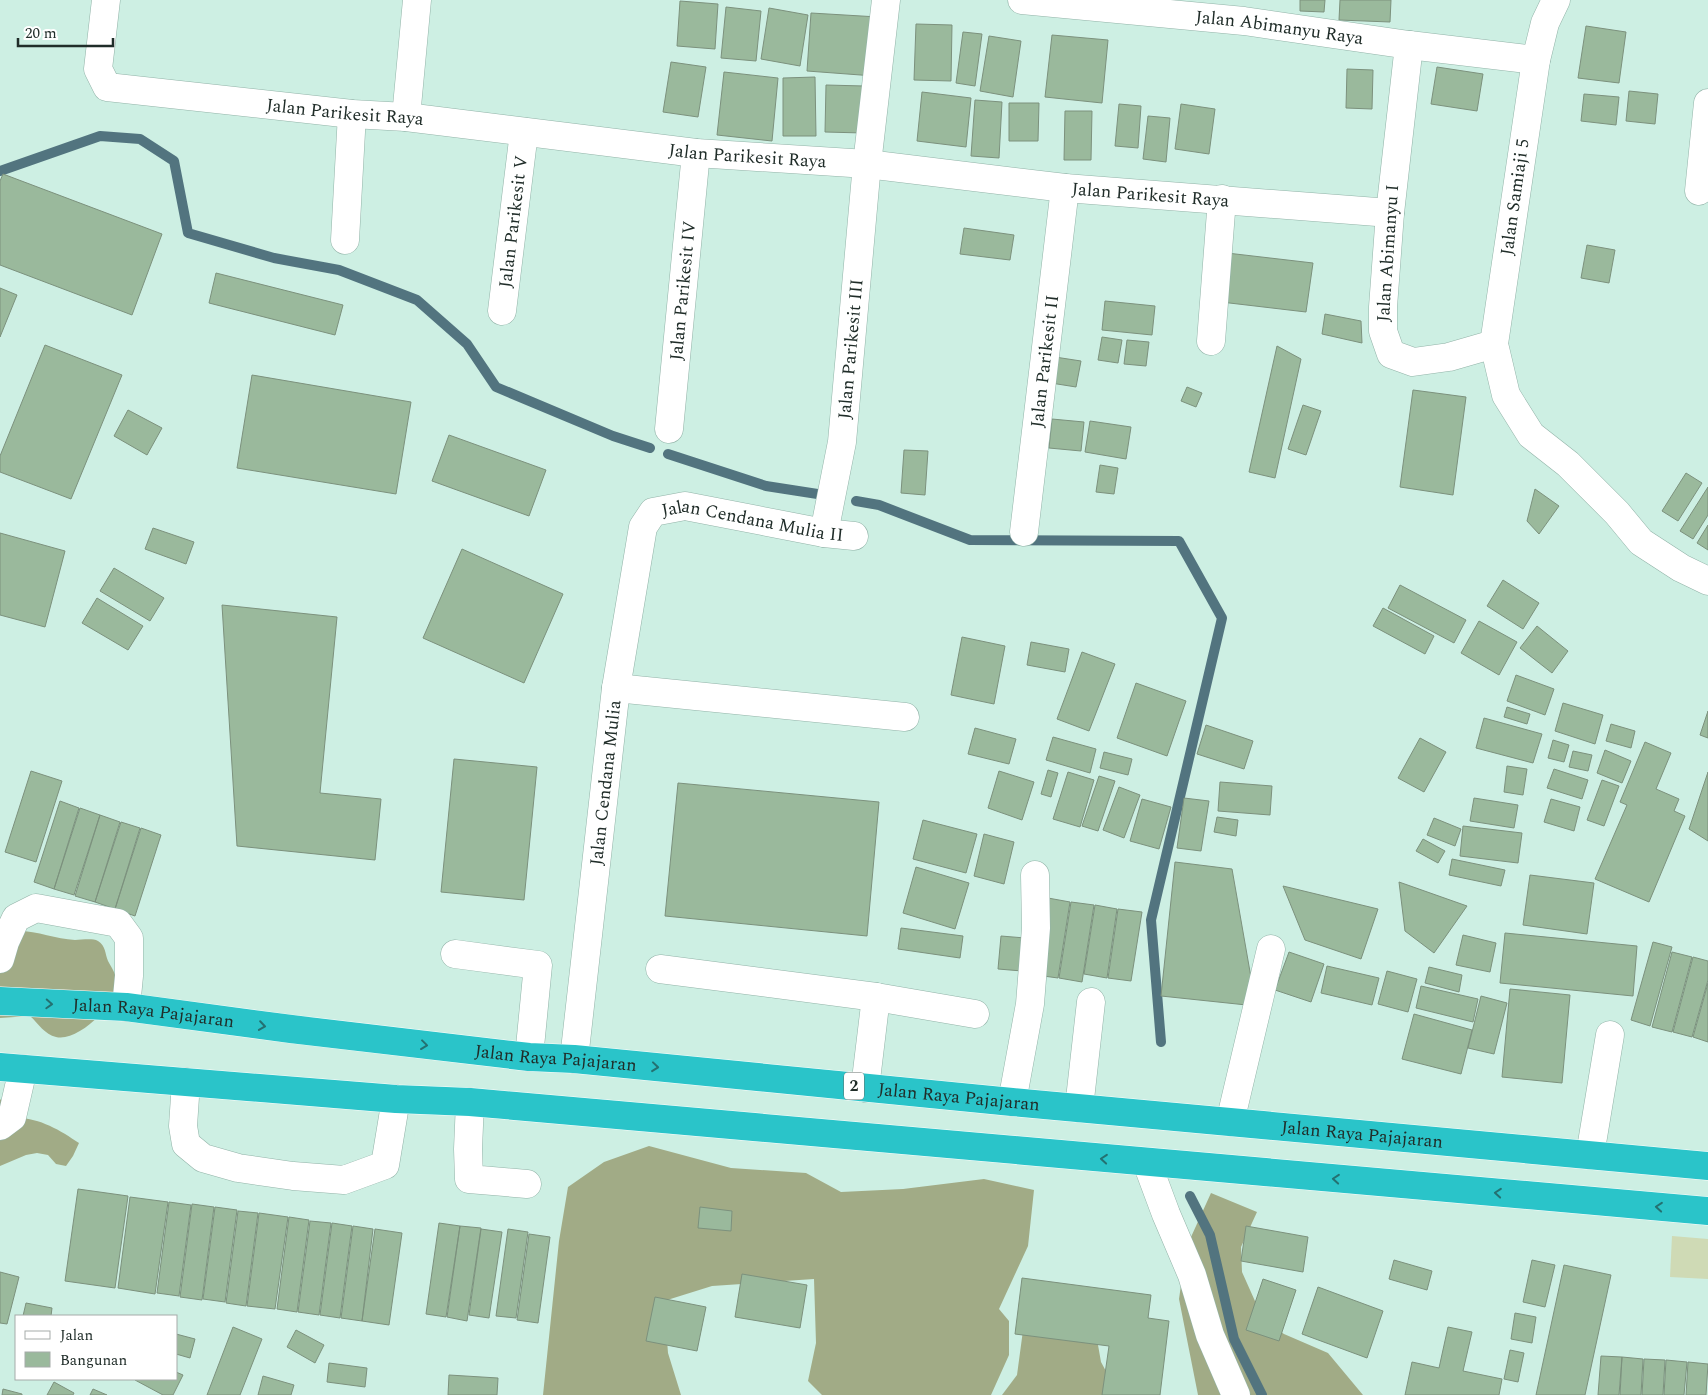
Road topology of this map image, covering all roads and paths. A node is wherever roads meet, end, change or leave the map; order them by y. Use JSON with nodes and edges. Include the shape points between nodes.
{"nodes":[{"id":1,"x":106,"y":0,"type":"edge"},
{"id":2,"x":417,"y":0,"type":"edge"},
{"id":3,"x":886,"y":0,"type":"edge"},
{"id":4,"x":1022,"y":0,"type":"edge"},
{"id":5,"x":1556,"y":0,"type":"edge"},
{"id":6,"x":1073,"y":3,"type":"edge"},
{"id":7,"x":1246,"y":11,"type":"edge"},
{"id":8,"x":1409,"y":45,"type":"junction"},
{"id":9,"x":1536,"y":60,"type":"junction"},
{"id":10,"x":1708,"y":103,"type":"edge"},
{"id":11,"x":352,"y":114,"type":"junction"},
{"id":12,"x":406,"y":117,"type":"junction"},
{"id":13,"x":524,"y":132,"type":"junction"},
{"id":14,"x":696,"y":153,"type":"junction"},
{"id":15,"x":867,"y":164,"type":"junction"},
{"id":16,"x":1065,"y":188,"type":"junction"},
{"id":17,"x":1698,"y":191,"type":"dead end"},
{"id":18,"x":1222,"y":199,"type":"junction"},
{"id":19,"x":1390,"y":213,"type":"junction"},
{"id":20,"x":345,"y":240,"type":"dead end"},
{"id":21,"x":502,"y":311,"type":"dead end"},
{"id":22,"x":1211,"y":341,"type":"dead end"},
{"id":23,"x":1494,"y":344,"type":"junction"},
{"id":24,"x":668,"y":429,"type":"dead end"},
{"id":25,"x":653,"y":512,"type":"joint"},
{"id":26,"x":1024,"y":532,"type":"dead end"},
{"id":27,"x":824,"y":534,"type":"junction"},
{"id":28,"x":854,"y":536,"type":"dead end"},
{"id":29,"x":1708,"y":581,"type":"edge"},
{"id":30,"x":616,"y":688,"type":"junction"},
{"id":31,"x":905,"y":717,"type":"dead end"},
{"id":32,"x":1035,"y":875,"type":"dead end"},
{"id":33,"x":1271,"y":949,"type":"dead end"},
{"id":34,"x":455,"y":954,"type":"dead end"},
{"id":35,"x":0,"y":959,"type":"edge"},
{"id":36,"x":660,"y":969,"type":"dead end"},
{"id":37,"x":876,"y":997,"type":"junction"},
{"id":38,"x":0,"y":1001,"type":"edge"},
{"id":39,"x":1091,"y":1002,"type":"dead end"},
{"id":40,"x":126,"y":1008,"type":"junction"},
{"id":41,"x":975,"y":1014,"type":"dead end"},
{"id":42,"x":1610,"y":1035,"type":"dead end"},
{"id":43,"x":529,"y":1057,"type":"junction"},
{"id":44,"x":574,"y":1059,"type":"junction"},
{"id":45,"x":11,"y":1068,"type":"edge"},
{"id":46,"x":186,"y":1082,"type":"junction"},
{"id":47,"x":865,"y":1088,"type":"junction"},
{"id":48,"x":396,"y":1098,"type":"junction"},
{"id":49,"x":470,"y":1102,"type":"junction"},
{"id":50,"x":1012,"y":1102,"type":"junction"},
{"id":51,"x":1079,"y":1108,"type":"junction"},
{"id":52,"x":1230,"y":1122,"type":"junction"},
{"id":53,"x":0,"y":1126,"type":"edge"},
{"id":54,"x":1590,"y":1155,"type":"junction"},
{"id":55,"x":1147,"y":1163,"type":"junction"},
{"id":56,"x":1708,"y":1166,"type":"edge"},
{"id":57,"x":527,"y":1184,"type":"dead end"},
{"id":58,"x":1708,"y":1211,"type":"edge"},
{"id":59,"x":1236,"y":1395,"type":"edge"}],
"edges":[{"from":1,"to":11,"type":"street","name":"Jalan Parikesit Raya","via":[[98,69],[107,87]]},
{"from":2,"to":12,"type":"street"},
{"from":3,"to":15,"type":"street","name":"Jalan Parikesit III"},
{"from":4,"to":6,"type":"street","name":"Jalan Abimanyu Raya"},
{"from":5,"to":9,"type":"street","name":"Jalan Samiaji 5"},
{"from":6,"to":7,"type":"street","name":"Jalan Abimanyu Raya"},
{"from":7,"to":8,"type":"street","name":"Jalan Abimanyu Raya"},
{"from":8,"to":9,"type":"street","name":"Jalan Abimanyu Raya"},
{"from":8,"to":19,"type":"street","name":"Jalan Abimanyu I"},
{"from":9,"to":23,"type":"street","name":"Jalan Samiaji 5"},
{"from":10,"to":17,"type":"street"},
{"from":11,"to":12,"type":"street","name":"Jalan Parikesit Raya"},
{"from":11,"to":20,"type":"street"},
{"from":12,"to":13,"type":"street","name":"Jalan Parikesit Raya"},
{"from":13,"to":14,"type":"street","name":"Jalan Parikesit Raya"},
{"from":13,"to":21,"type":"street","name":"Jalan Parikesit V"},
{"from":14,"to":15,"type":"street","name":"Jalan Parikesit Raya"},
{"from":14,"to":24,"type":"street","name":"Jalan Parikesit IV"},
{"from":15,"to":16,"type":"street","name":"Jalan Parikesit Raya"},
{"from":15,"to":27,"type":"street","name":"Jalan Parikesit III","via":[[842,442]]},
{"from":16,"to":18,"type":"street","name":"Jalan Parikesit Raya"},
{"from":16,"to":26,"type":"street","name":"Jalan Parikesit II"},
{"from":18,"to":19,"type":"street","name":"Jalan Parikesit Raya"},
{"from":18,"to":22,"type":"street"},
{"from":19,"to":23,"type":"street","name":"Jalan Abimanyu I","via":[[1383,331],[1391,354],[1413,362],[1449,357]]},
{"from":23,"to":29,"type":"street","name":"Jalan Samiaji 5","via":[[1506,395],[1531,435],[1568,464],[1642,542],[1681,568]]},
{"from":25,"to":27,"type":"street","name":"Jalan Cendana Mulia II","via":[[684,506]]},
{"from":25,"to":30,"type":"street","name":"Jalan Cendana Mulia","via":[[643,527],[638,548]]},
{"from":27,"to":28,"type":"street","name":"Jalan Cendana Mulia II"},
{"from":30,"to":31,"type":"street"},
{"from":30,"to":44,"type":"street","name":"Jalan Cendana Mulia"},
{"from":32,"to":50,"type":"street","via":[[1036,928],[1030,1004]]},
{"from":33,"to":52,"type":"street"},
{"from":34,"to":43,"type":"street","via":[[538,965]]},
{"from":35,"to":40,"type":"street","via":[[16,918],[36,908],[118,923],[129,938]]},
{"from":36,"to":37,"type":"street"},
{"from":37,"to":41,"type":"street"},
{"from":37,"to":47,"type":"street"},
{"from":38,"to":40,"type":"highway","name":"Jalan Raya Pajajaran","number":"2","one_way":true},
{"from":39,"to":51,"type":"street"},
{"from":40,"to":43,"type":"highway","name":"Jalan Raya Pajajaran","number":"2","one_way":true},
{"from":42,"to":54,"type":"street"},
{"from":43,"to":44,"type":"highway","name":"Jalan Raya Pajajaran","number":"2"},
{"from":44,"to":47,"type":"highway","name":"Jalan Raya Pajajaran","number":"2","one_way":true},
{"from":45,"to":46,"type":"highway"},
{"from":45,"to":53,"type":"street","via":[[12,1117]]},
{"from":46,"to":48,"type":"highway"},
{"from":46,"to":48,"type":"street","via":[[183,1126],[186,1144],[203,1158],[238,1168],[344,1180],[385,1165]]},
{"from":47,"to":50,"type":"highway","name":"Jalan Raya Pajajaran","number":"2"},
{"from":48,"to":49,"type":"highway"},
{"from":55,"to":49,"type":"highway","one_way":true},
{"from":49,"to":57,"type":"street","via":[[469,1178]]},
{"from":50,"to":51,"type":"highway","name":"Jalan Raya Pajajaran","number":"2"},
{"from":51,"to":52,"type":"highway","name":"Jalan Raya Pajajaran","number":"2"},
{"from":52,"to":54,"type":"highway","name":"Jalan Raya Pajajaran","number":"2"},
{"from":54,"to":56,"type":"highway","name":"Jalan Raya Pajajaran","number":"2"},
{"from":58,"to":55,"type":"highway","one_way":true},
{"from":55,"to":59,"type":"street","via":[[1192,1275],[1210,1335]]}]}
